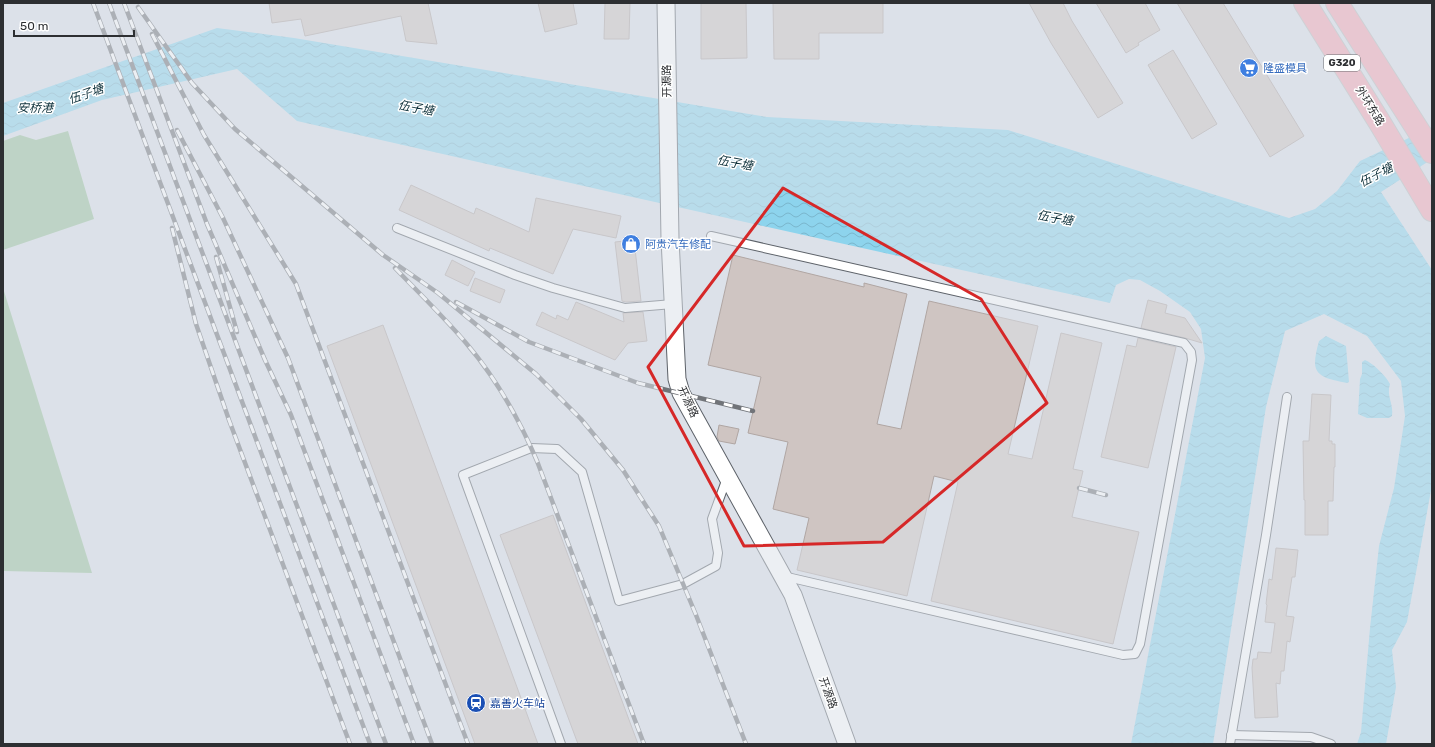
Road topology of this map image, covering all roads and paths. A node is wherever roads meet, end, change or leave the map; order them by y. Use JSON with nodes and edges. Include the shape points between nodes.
{"nodes":[{"id":1,"x":666,"y":3,"type":"edge"},
{"id":2,"x":1304,"y":3,"type":"edge"},
{"id":3,"x":1337,"y":3,"type":"edge"},
{"id":4,"x":1432,"y":152,"type":"edge"},
{"id":5,"x":1432,"y":210,"type":"edge"},
{"id":6,"x":397,"y":228,"type":"dead end"},
{"id":7,"x":711,"y":236,"type":"dead end"},
{"id":8,"x":673,"y":304,"type":"junction"},
{"id":9,"x":1287,"y":397,"type":"dead end"},
{"id":10,"x":728,"y":477,"type":"junction"},
{"id":11,"x":783,"y":576,"type":"junction"},
{"id":12,"x":1231,"y":735,"type":"junction"},
{"id":13,"x":561,"y":744,"type":"edge"},
{"id":14,"x":847,"y":744,"type":"edge"},
{"id":15,"x":1230,"y":744,"type":"edge"},
{"id":16,"x":1331,"y":744,"type":"edge"}],
"edges":[{"from":1,"to":8,"type":"street","name":"开源路"},
{"from":2,"to":5,"type":"highway","name":"外环东路","number":"G320"},
{"from":3,"to":4,"type":"highway"},
{"from":6,"to":8,"type":"lane","via":[[515,275],[625,308]]},
{"from":7,"to":11,"type":"lane","via":[[1184,343],[1192,360],[1140,644],[1135,654],[1123,655]]},
{"from":8,"to":10,"type":"street","name":"开源路","via":[[677,379],[681,393]]},
{"from":9,"to":12,"type":"lane"},
{"from":10,"to":11,"type":"street","name":"开源路"},
{"from":10,"to":13,"type":"lane","via":[[712,519],[718,553],[716,566],[683,584],[619,601],[582,472],[557,449],[531,448],[463,475]]},
{"from":11,"to":14,"type":"street","name":"开源路","via":[[793,595]]},
{"from":12,"to":15,"type":"lane"},
{"from":12,"to":16,"type":"lane","via":[[1311,737]]}]}
